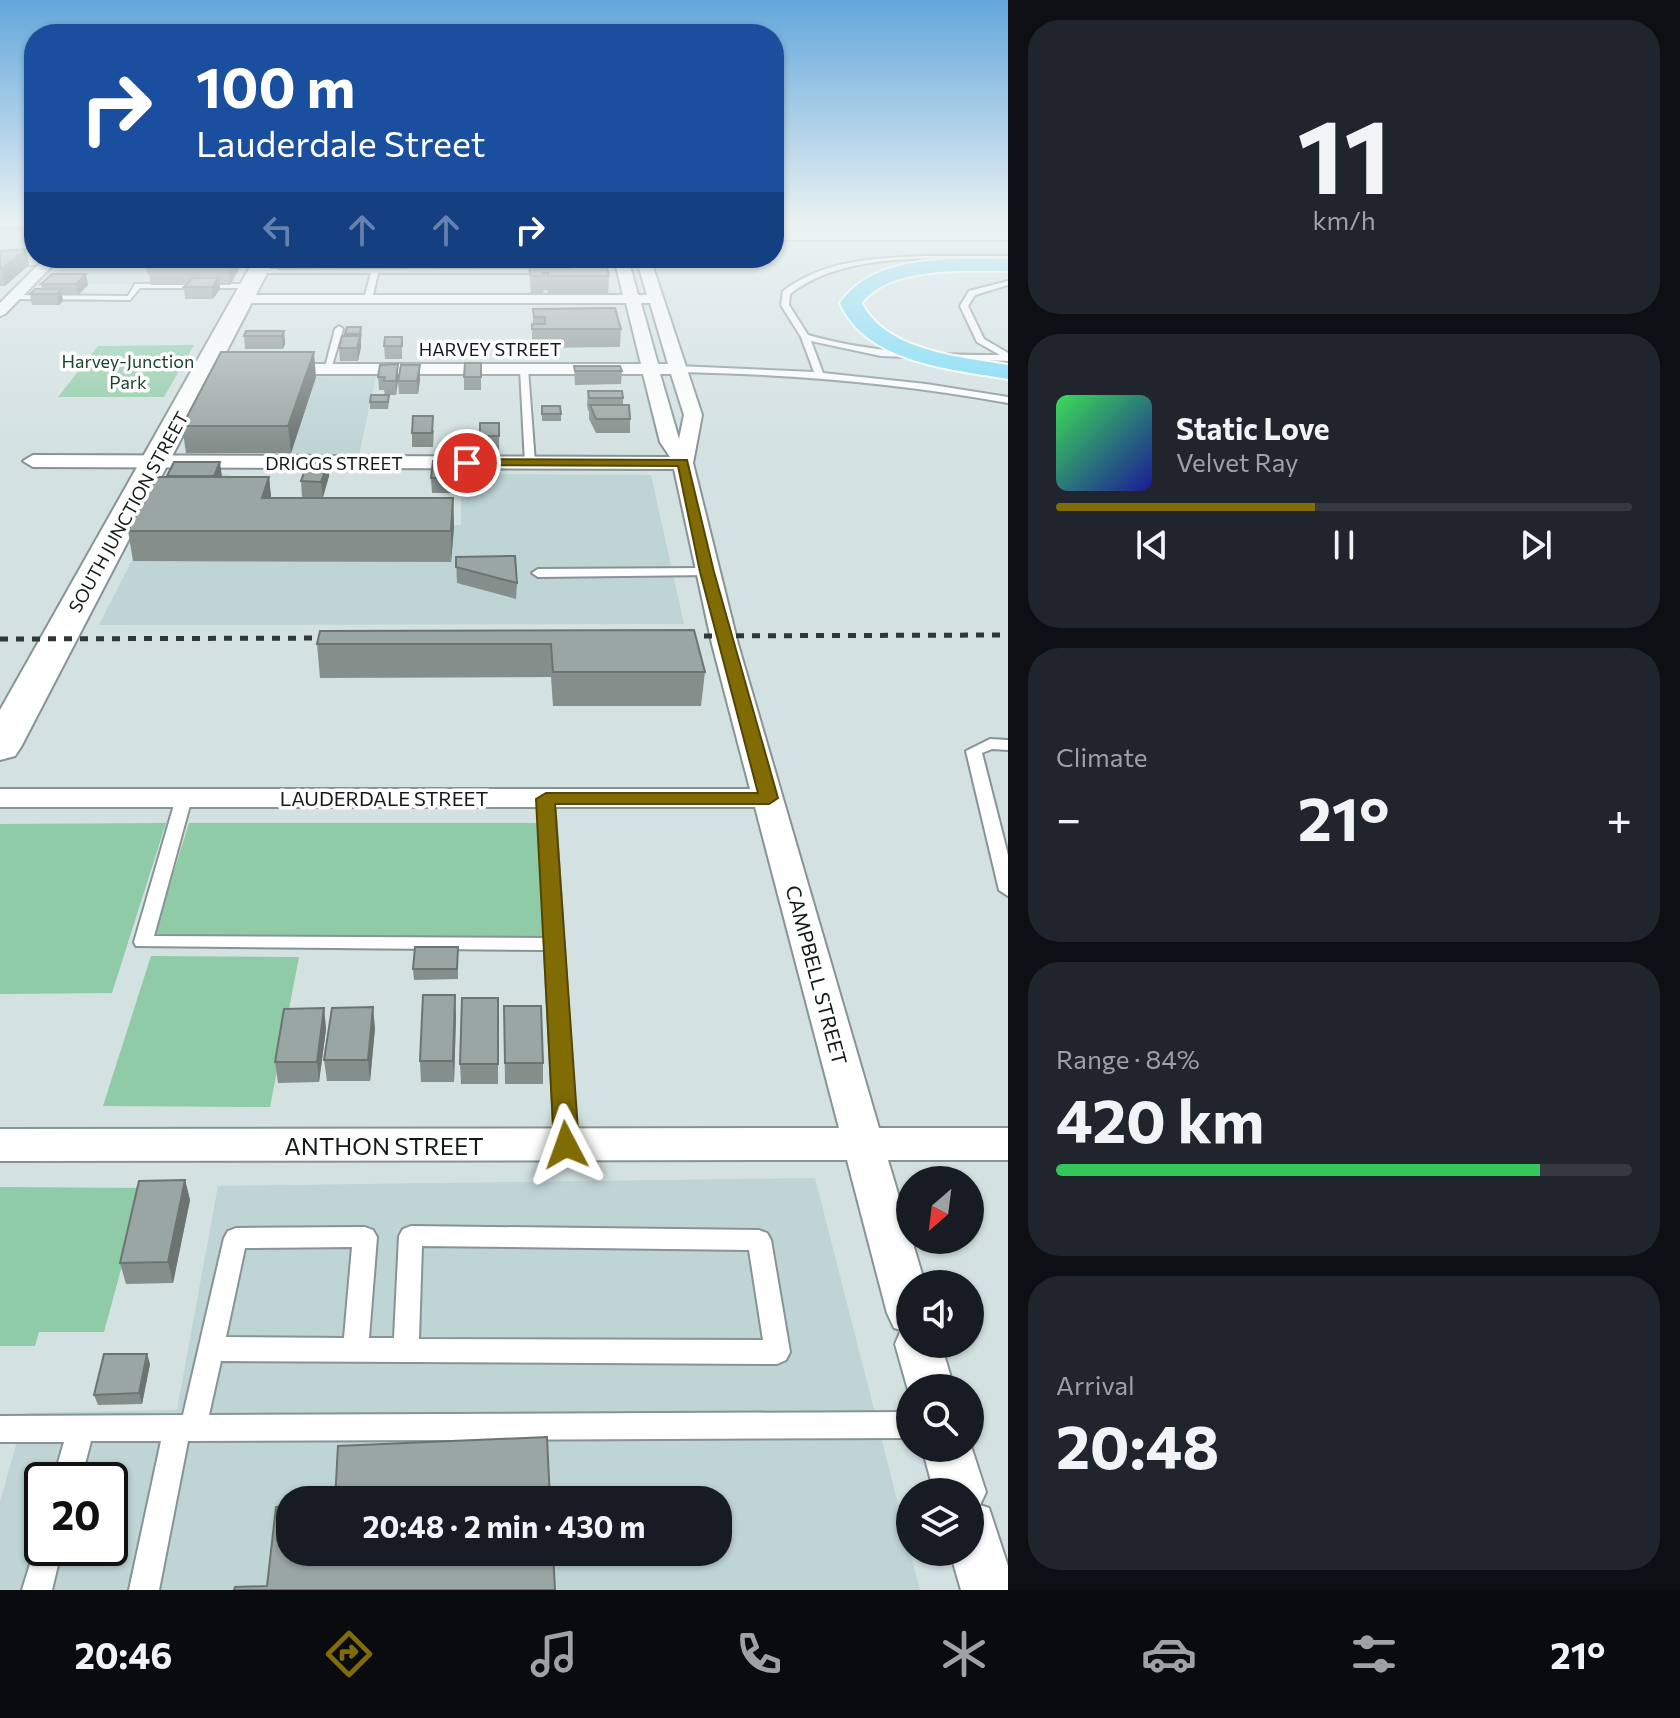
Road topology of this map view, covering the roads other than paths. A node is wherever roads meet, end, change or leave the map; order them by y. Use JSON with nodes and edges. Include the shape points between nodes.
{"nodes":[{"id":1,"x":244,"y":300,"type":"edge"},
{"id":2,"x":632,"y":300,"type":"edge"},
{"id":3,"x":656,"y":300,"type":"edge"},
{"id":4,"x":785,"y":300,"type":"edge"},
{"id":5,"x":854,"y":300,"type":"edge"},
{"id":6,"x":968,"y":300,"type":"edge"},
{"id":7,"x":339,"y":329,"type":"dead end"},
{"id":8,"x":805,"y":337,"type":"junction"},
{"id":9,"x":935,"y":357,"type":"junction"},
{"id":10,"x":1008,"y":357,"type":"edge"},
{"id":11,"x":251,"y":369,"type":"edge"},
{"id":12,"x":327,"y":369,"type":"junction"},
{"id":13,"x":524,"y":369,"type":"junction"},
{"id":14,"x":651,"y":369,"type":"junction"},
{"id":15,"x":678,"y":369,"type":"junction"},
{"id":16,"x":1008,"y":372,"type":"edge"},
{"id":17,"x":819,"y":374,"type":"junction"},
{"id":18,"x":1008,"y":400,"type":"edge"},
{"id":19,"x":33,"y":461,"type":"dead end"},
{"id":20,"x":154,"y":463,"type":"junction"},
{"id":21,"x":530,"y":463,"type":"junction"},
{"id":22,"x":683,"y":463,"type":"junction"},
{"id":23,"x":707,"y":572,"type":"junction"},
{"id":24,"x":538,"y":573,"type":"dead end"},
{"id":25,"x":1008,"y":745,"type":"edge"},
{"id":26,"x":0,"y":747,"type":"edge"},
{"id":27,"x":0,"y":798,"type":"edge"},
{"id":28,"x":184,"y":798,"type":"junction"},
{"id":29,"x":769,"y":798,"type":"junction"},
{"id":30,"x":546,"y":799,"type":"junction"},
{"id":31,"x":1008,"y":890,"type":"edge"},
{"id":32,"x":554,"y":944,"type":"junction"},
{"id":33,"x":864,"y":1144,"type":"junction"},
{"id":34,"x":1008,"y":1144,"type":"edge"},
{"id":35,"x":0,"y":1145,"type":"edge"},
{"id":36,"x":566,"y":1145,"type":"junction"},
{"id":37,"x":898,"y":1270,"type":"edge"},
{"id":38,"x":212,"y":1349,"type":"junction"},
{"id":39,"x":355,"y":1350,"type":"junction"},
{"id":40,"x":406,"y":1350,"type":"junction"},
{"id":41,"x":896,"y":1425,"type":"edge"},
{"id":42,"x":185,"y":1428,"type":"junction"},
{"id":43,"x":0,"y":1429,"type":"edge"},
{"id":44,"x":81,"y":1429,"type":"junction"},
{"id":45,"x":72,"y":1462,"type":"edge"},
{"id":46,"x":43,"y":1566,"type":"edge"},
{"id":47,"x":981,"y":1566,"type":"edge"},
{"id":48,"x":37,"y":1590,"type":"edge"},
{"id":49,"x":144,"y":1590,"type":"edge"},
{"id":50,"x":988,"y":1590,"type":"edge"}],
"edges":[{"from":1,"to":20,"type":"street","name":"SOUTH JUNCTION STREET","via":[[213,369]]},
{"from":2,"to":14,"type":"street"},
{"from":3,"to":15,"type":"street"},
{"from":4,"to":8,"type":"lane"},
{"from":5,"to":9,"type":"highway","via":[[853,311],[863,325]]},
{"from":6,"to":10,"type":"lane","via":[[964,306],[980,340]]},
{"from":7,"to":12,"type":"lane"},
{"from":8,"to":9,"type":"lane","via":[[862,353]]},
{"from":8,"to":17,"type":"lane"},
{"from":9,"to":10,"type":"lane"},
{"from":9,"to":16,"type":"highway"},
{"from":11,"to":12,"type":"street","name":"HARVEY STREET"},
{"from":12,"to":13,"type":"street","name":"HARVEY STREET"},
{"from":13,"to":14,"type":"street","name":"HARVEY STREET"},
{"from":13,"to":21,"type":"lane"},
{"from":14,"to":15,"type":"street","name":"HARVEY STREET"},
{"from":14,"to":22,"type":"street","via":[[670,442]]},
{"from":15,"to":17,"type":"lane"},
{"from":15,"to":22,"type":"street","via":[[693,415]]},
{"from":17,"to":18,"type":"lane"},
{"from":19,"to":20,"type":"street","name":"DRIGGS STREET"},
{"from":20,"to":21,"type":"street","name":"DRIGGS STREET"},
{"from":20,"to":26,"type":"street","name":"SOUTH JUNCTION STREET"},
{"from":21,"to":22,"type":"street","name":"DRIGGS STREET"},
{"from":22,"to":23,"type":"street","name":"CAMPBELL STREET"},
{"from":23,"to":24,"type":"lane"},
{"from":23,"to":29,"type":"street","name":"CAMPBELL STREET"},
{"from":25,"to":31,"type":"lane","via":[[990,744],[974,751]]},
{"from":27,"to":28,"type":"street","name":"LAUDERDALE STREET"},
{"from":28,"to":30,"type":"street","name":"LAUDERDALE STREET"},
{"from":28,"to":32,"type":"lane","via":[[143,942]]},
{"from":29,"to":30,"type":"street","name":"LAUDERDALE STREET"},
{"from":29,"to":33,"type":"street","name":"CAMPBELL STREET"},
{"from":30,"to":32,"type":"lane"},
{"from":32,"to":36,"type":"lane"},
{"from":33,"to":34,"type":"street","name":"ANTHON STREET"},
{"from":33,"to":36,"type":"street","name":"ANTHON STREET"},
{"from":33,"to":37,"type":"street","name":"CAMPBELL STREET"},
{"from":35,"to":36,"type":"street","name":"ANTHON STREET"},
{"from":38,"to":39,"type":"lane"},
{"from":38,"to":39,"type":"lane","via":[[236,1238],[365,1237]]},
{"from":38,"to":42,"type":"lane"},
{"from":39,"to":40,"type":"lane"},
{"from":40,"to":40,"type":"lane","via":[[515,1350],[777,1352],[759,1240],[427,1236],[411,1236]]},
{"from":41,"to":42,"type":"lane"},
{"from":42,"to":44,"type":"lane"},
{"from":42,"to":49,"type":"lane"},
{"from":43,"to":44,"type":"lane"},
{"from":44,"to":45,"type":"lane"},
{"from":46,"to":48,"type":"lane"},
{"from":47,"to":50,"type":"street"}]}
